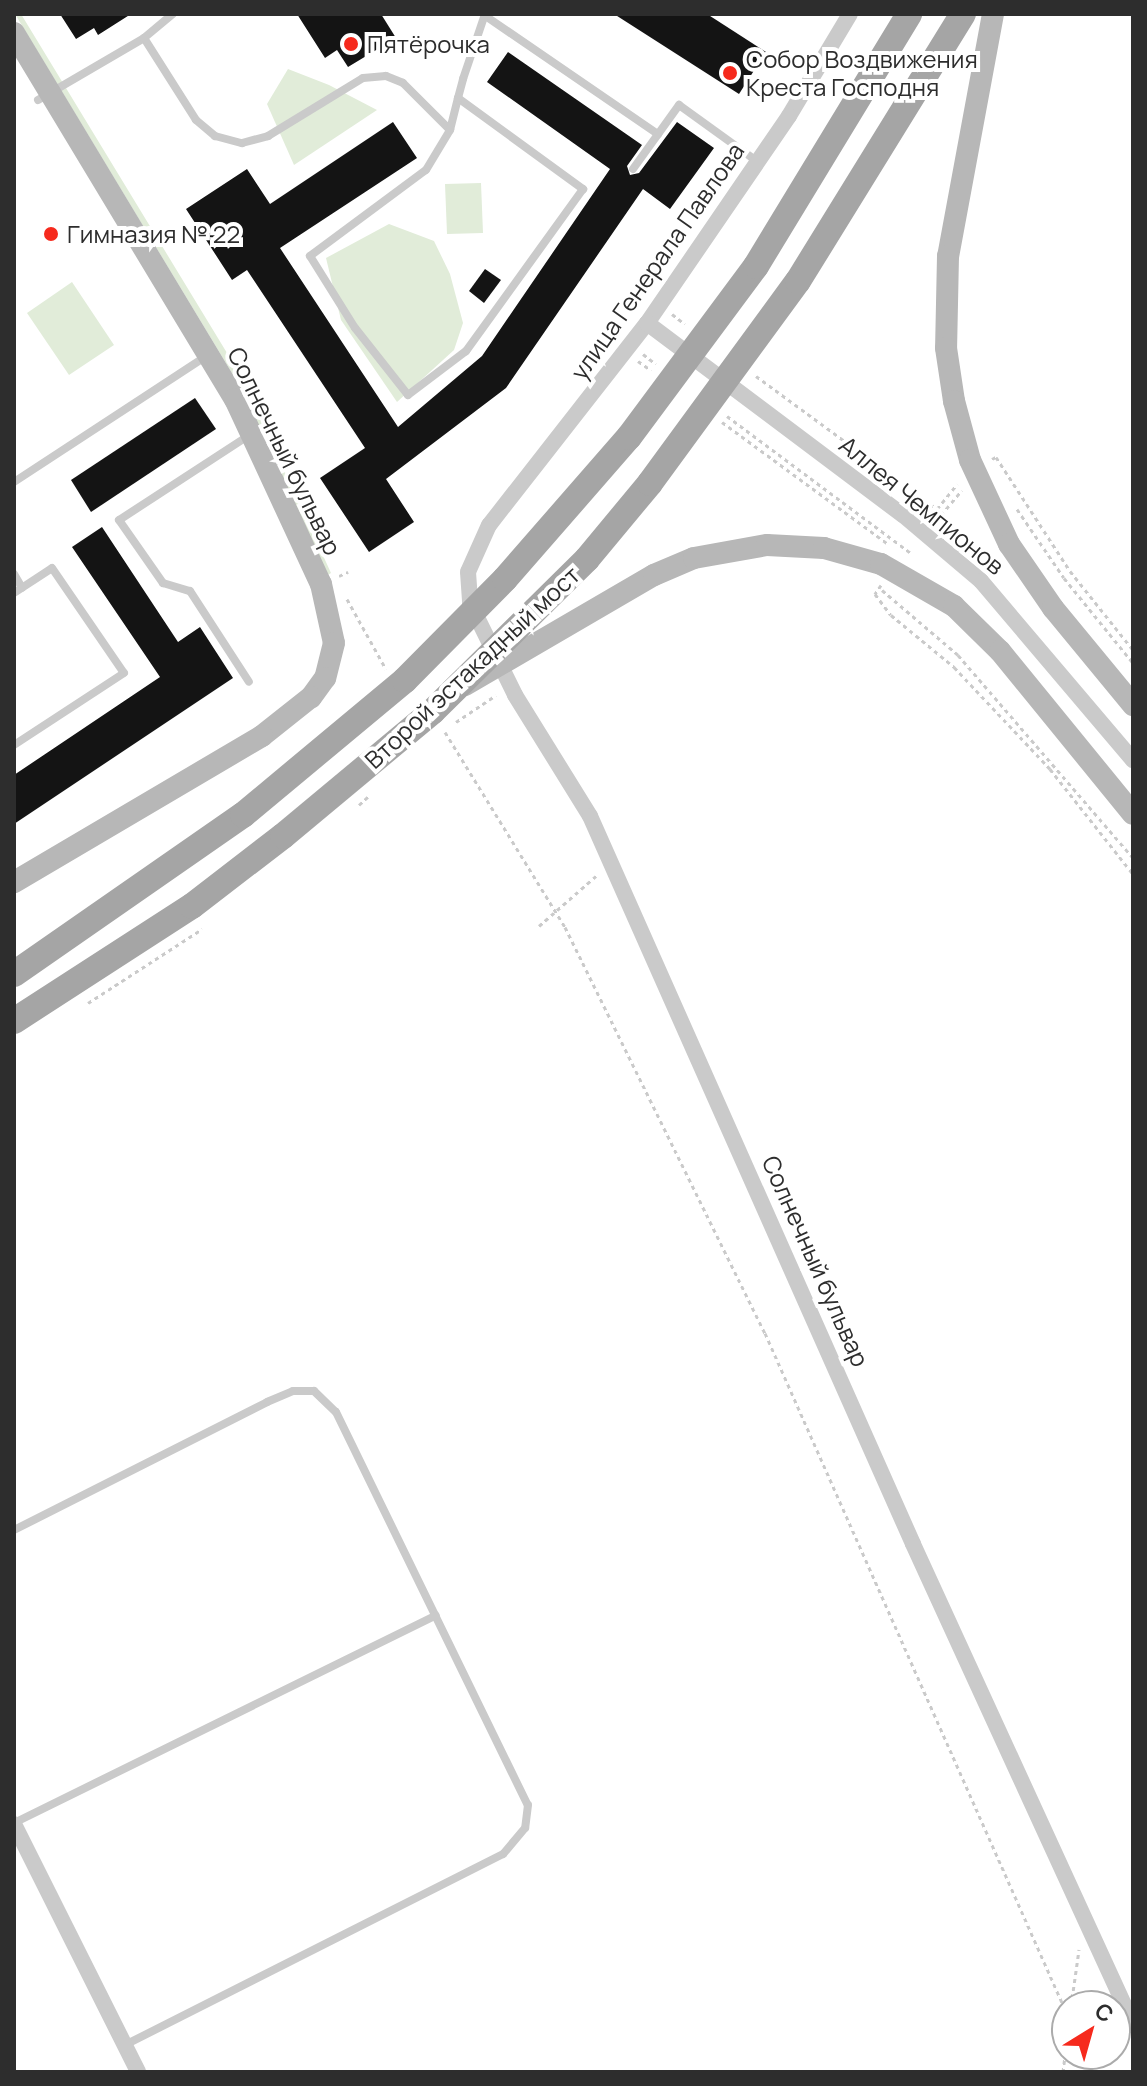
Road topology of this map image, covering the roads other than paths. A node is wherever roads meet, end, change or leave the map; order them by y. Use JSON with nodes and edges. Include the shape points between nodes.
{"nodes":[{"id":1,"x":173,"y":14,"type":"edge"},
{"id":2,"x":850,"y":14,"type":"edge"},
{"id":3,"x":909,"y":14,"type":"edge"},
{"id":4,"x":963,"y":14,"type":"edge"},
{"id":5,"x":993,"y":14,"type":"edge"},
{"id":6,"x":484,"y":15,"type":"edge"},
{"id":7,"x":14,"y":33,"type":"edge"},
{"id":8,"x":144,"y":38,"type":"junction"},
{"id":9,"x":44,"y":97,"type":"junction"},
{"id":10,"x":458,"y":98,"type":"junction"},
{"id":11,"x":450,"y":130,"type":"junction"},
{"id":12,"x":658,"y":134,"type":"junction"},
{"id":13,"x":758,"y":162,"type":"junction"},
{"id":14,"x":633,"y":169,"type":"dead end"},
{"id":15,"x":647,"y":323,"type":"junction"},
{"id":16,"x":209,"y":354,"type":"junction"},
{"id":17,"x":253,"y":435,"type":"junction"},
{"id":18,"x":14,"y":482,"type":"edge"},
{"id":19,"x":489,"y":525,"type":"joint"},
{"id":20,"x":14,"y":574,"type":"edge"},
{"id":21,"x":18,"y":590,"type":"edge"},
{"id":22,"x":249,"y":682,"type":"dead end"},
{"id":23,"x":450,"y":693,"type":"junction"},
{"id":24,"x":1133,"y":705,"type":"edge"},
{"id":25,"x":14,"y":745,"type":"edge"},
{"id":26,"x":1133,"y":760,"type":"edge"},
{"id":27,"x":1133,"y":814,"type":"edge"},
{"id":28,"x":14,"y":882,"type":"edge"},
{"id":29,"x":14,"y":974,"type":"edge"},
{"id":30,"x":14,"y":1021,"type":"edge"},
{"id":31,"x":14,"y":1530,"type":"edge"},
{"id":32,"x":436,"y":1615,"type":"junction"},
{"id":33,"x":14,"y":1824,"type":"edge"},
{"id":34,"x":1133,"y":2024,"type":"edge"},
{"id":35,"x":125,"y":2045,"type":"junction"},
{"id":36,"x":138,"y":2072,"type":"edge"}],
"edges":[{"from":1,"to":8,"type":"lane"},
{"from":2,"to":13,"type":"street","name":"улица Генерала Павлова"},
{"from":3,"to":29,"type":"main road","name":"Второй эстакадный мост","via":[[756,266],[629,437],[505,579],[405,680],[243,815]]},
{"from":4,"to":23,"type":"main road","name":"Второй эстакадный мост","via":[[798,281],[650,483],[587,559]]},
{"from":5,"to":24,"type":"main road","via":[[948,256],[946,348],[954,401],[970,460],[1009,544],[1053,608]]},
{"from":6,"to":10,"type":"lane"},
{"from":6,"to":12,"type":"lane"},
{"from":7,"to":9,"type":"main road","name":"Солнечный бульвар"},
{"from":8,"to":9,"type":"lane"},
{"from":8,"to":11,"type":"lane","via":[[196,120],[215,136],[242,143],[268,136],[363,78],[386,76],[403,83]]},
{"from":9,"to":16,"type":"main road","name":"Солнечный бульвар"},
{"from":10,"to":11,"type":"lane"},
{"from":10,"to":11,"type":"lane","via":[[583,189],[466,351],[408,395],[355,328],[310,256],[426,170]]},
{"from":12,"to":13,"type":"lane","via":[[679,105]]},
{"from":12,"to":14,"type":"lane"},
{"from":13,"to":15,"type":"street","name":"улица Генерала Павлова"},
{"from":15,"to":19,"type":"street","name":"улица Генерала Павлова"},
{"from":15,"to":26,"type":"street","name":"Аллея Чемпионов","via":[[903,515],[981,581]]},
{"from":16,"to":17,"type":"main road","name":"Солнечный бульвар"},
{"from":16,"to":18,"type":"lane"},
{"from":17,"to":22,"type":"lane","via":[[119,520],[163,583],[190,591]]},
{"from":17,"to":28,"type":"main road","name":"Солнечный бульвар","via":[[321,584],[333,656],[311,697],[262,736]]},
{"from":19,"to":34,"type":"street","name":"Солнечный бульвар","via":[[468,572],[470,603],[508,682],[590,816]]},
{"from":20,"to":21,"type":"lane"},
{"from":21,"to":25,"type":"lane","via":[[52,568],[124,673]]},
{"from":23,"to":27,"type":"main road","via":[[675,565],[767,545],[824,548],[898,572],[969,618]]},
{"from":23,"to":30,"type":"main road","name":"Второй эстакадный мост","via":[[226,882]]},
{"from":31,"to":32,"type":"lane","via":[[267,1402],[293,1391],[314,1391],[336,1412]]},
{"from":32,"to":33,"type":"lane"},
{"from":32,"to":35,"type":"lane","via":[[528,1805],[517,1842],[503,1854]]},
{"from":33,"to":35,"type":"street"},
{"from":35,"to":36,"type":"street"}]}
